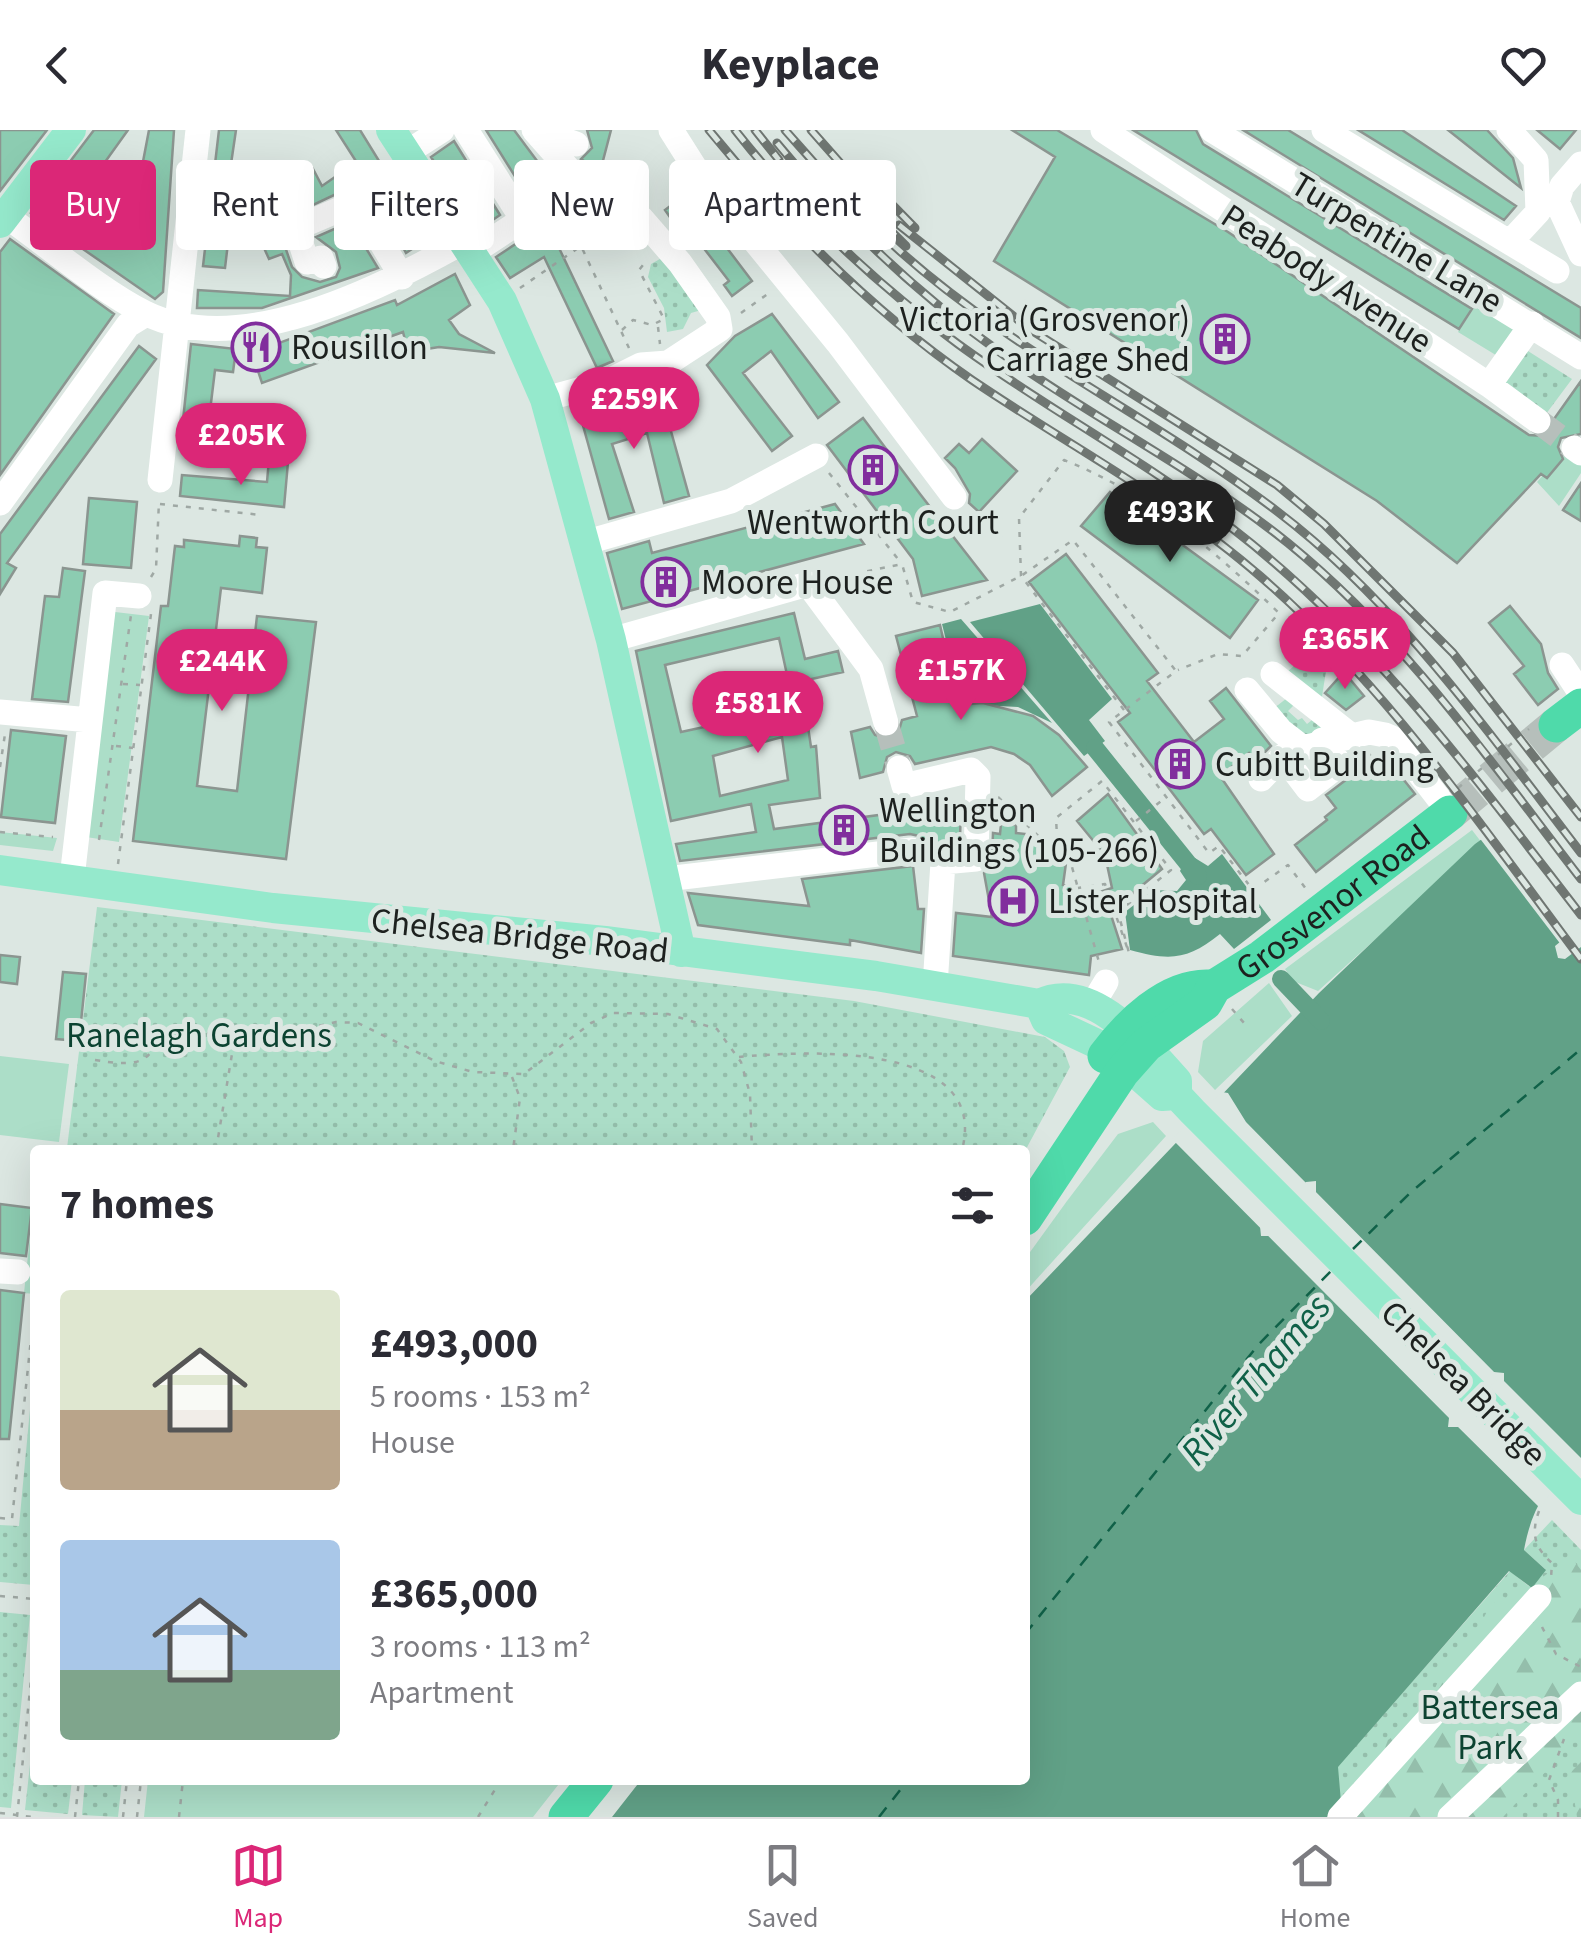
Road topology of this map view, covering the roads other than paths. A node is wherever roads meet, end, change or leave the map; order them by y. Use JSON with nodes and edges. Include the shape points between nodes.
{"nodes":[{"id":1,"x":71,"y":130,"type":"edge"},
{"id":2,"x":198,"y":130,"type":"edge"},
{"id":3,"x":442,"y":130,"type":"edge"},
{"id":4,"x":466,"y":130,"type":"edge"},
{"id":5,"x":671,"y":130,"type":"edge"},
{"id":6,"x":1103,"y":130,"type":"edge"},
{"id":7,"x":1212,"y":130,"type":"edge"},
{"id":8,"x":1324,"y":130,"type":"edge"},
{"id":9,"x":1509,"y":130,"type":"edge"},
{"id":10,"x":398,"y":141,"type":"edge"},
{"id":11,"x":576,"y":144,"type":"dead end"},
{"id":12,"x":561,"y":160,"type":"edge"},
{"id":13,"x":1581,"y":164,"type":"edge"},
{"id":14,"x":514,"y":206,"type":"edge"},
{"id":15,"x":3,"y":220,"type":"edge"},
{"id":16,"x":649,"y":227,"type":"edge"},
{"id":17,"x":1511,"y":241,"type":"junction"},
{"id":18,"x":463,"y":250,"type":"edge"},
{"id":19,"x":468,"y":250,"type":"edge"},
{"id":20,"x":1581,"y":254,"type":"edge"},
{"id":21,"x":1557,"y":271,"type":"dead end"},
{"id":22,"x":402,"y":277,"type":"junction"},
{"id":23,"x":330,"y":283,"type":"junction"},
{"id":24,"x":146,"y":314,"type":"junction"},
{"id":25,"x":178,"y":321,"type":"junction"},
{"id":26,"x":1532,"y":324,"type":"junction"},
{"id":27,"x":1581,"y":357,"type":"edge"},
{"id":28,"x":1490,"y":385,"type":"junction"},
{"id":29,"x":546,"y":399,"type":"junction"},
{"id":30,"x":1538,"y":420,"type":"tunnel mouth"},
{"id":31,"x":816,"y":456,"type":"road end"},
{"id":32,"x":160,"y":492,"type":"road end"},
{"id":33,"x":954,"y":498,"type":"dead end"},
{"id":34,"x":0,"y":502,"type":"edge"},
{"id":35,"x":587,"y":542,"type":"junction"},
{"id":36,"x":148,"y":594,"type":"road end"},
{"id":37,"x":611,"y":640,"type":"junction"},
{"id":38,"x":1562,"y":666,"type":"dead end"},
{"id":39,"x":1273,"y":674,"type":"dead end"},
{"id":40,"x":1247,"y":690,"type":"dead end"},
{"id":41,"x":1581,"y":694,"type":"edge"},
{"id":42,"x":4,"y":712,"type":"edge"},
{"id":43,"x":886,"y":723,"type":"tunnel mouth"},
{"id":44,"x":97,"y":737,"type":"junction"},
{"id":45,"x":1353,"y":737,"type":"junction"},
{"id":46,"x":1303,"y":748,"type":"junction"},
{"id":47,"x":902,"y":777,"type":"dead end"},
{"id":48,"x":1261,"y":778,"type":"dead end"},
{"id":49,"x":1448,"y":806,"type":"joint"},
{"id":50,"x":912,"y":850,"type":"dead end"},
{"id":51,"x":0,"y":870,"type":"edge"},
{"id":52,"x":72,"y":878,"type":"junction"},
{"id":53,"x":666,"y":879,"type":"junction"},
{"id":54,"x":681,"y":952,"type":"junction"},
{"id":55,"x":935,"y":986,"type":"junction"},
{"id":56,"x":1039,"y":1004,"type":"junction"},
{"id":57,"x":1128,"y":1047,"type":"junction"},
{"id":58,"x":1030,"y":1181,"type":"edge"},
{"id":59,"x":1030,"y":1210,"type":"edge"},
{"id":60,"x":1581,"y":1500,"type":"edge"},
{"id":61,"x":1539,"y":1597,"type":"road end"},
{"id":62,"x":1581,"y":1694,"type":"edge"},
{"id":63,"x":592,"y":1785,"type":"edge"},
{"id":64,"x":566,"y":1817,"type":"edge"},
{"id":65,"x":1340,"y":1817,"type":"edge"},
{"id":66,"x":1450,"y":1817,"type":"edge"}],
"edges":[{"from":1,"to":15,"type":"main road"},
{"from":2,"to":25,"type":"street"},
{"from":3,"to":10,"type":"street"},
{"from":4,"to":14,"type":"street"},
{"from":5,"to":33,"type":"street"},
{"from":6,"to":28,"type":"street","name":"Peabody Avenue"},
{"from":7,"to":26,"type":"street","name":"Turpentine Lane"},
{"from":8,"to":17,"type":"street"},
{"from":9,"to":17,"type":"street","via":[[1536,160],[1538,212]]},
{"from":11,"to":12,"type":"street","via":[[534,130]]},
{"from":13,"to":20,"type":"street","via":[[1557,202]]},
{"from":15,"to":24,"type":"street"},
{"from":16,"to":29,"type":"street","via":[[718,317],[720,329],[668,364],[641,366]]},
{"from":17,"to":21,"type":"street"},
{"from":18,"to":22,"type":"street"},
{"from":19,"to":29,"type":"main road","via":[[502,301]]},
{"from":22,"to":23,"type":"street"},
{"from":22,"to":23,"type":"street","via":[[357,202],[296,228],[307,262],[321,258]]},
{"from":23,"to":25,"type":"street","via":[[253,328]]},
{"from":24,"to":25,"type":"street"},
{"from":24,"to":34,"type":"street","via":[[128,325]]},
{"from":25,"to":32,"type":"street"},
{"from":26,"to":27,"type":"street","name":"Turpentine Lane"},
{"from":26,"to":28,"type":"street"},
{"from":28,"to":30,"type":"street","name":"Peabody Avenue"},
{"from":29,"to":35,"type":"main road"},
{"from":31,"to":35,"type":"street","via":[[731,501]]},
{"from":35,"to":37,"type":"main road"},
{"from":36,"to":44,"type":"street","via":[[105,592],[95,680]]},
{"from":37,"to":43,"type":"street","via":[[808,584],[870,669]]},
{"from":37,"to":53,"type":"main road"},
{"from":38,"to":41,"type":"street"},
{"from":39,"to":45,"type":"street"},
{"from":40,"to":46,"type":"street"},
{"from":42,"to":44,"type":"street"},
{"from":44,"to":52,"type":"street"},
{"from":45,"to":46,"type":"street"},
{"from":45,"to":49,"type":"street","via":[[1370,732],[1392,738]]},
{"from":46,"to":48,"type":"street"},
{"from":47,"to":55,"type":"street","via":[[971,770],[978,778],[976,858],[943,862]]},
{"from":49,"to":57,"type":"highway","name":"Grosvenor Road","via":[[1222,997]]},
{"from":50,"to":53,"type":"street"},
{"from":51,"to":52,"type":"main road","name":"Chelsea Bridge Road"},
{"from":52,"to":54,"type":"main road","name":"Chelsea Bridge Road","via":[[308,912]]},
{"from":53,"to":54,"type":"main road"},
{"from":54,"to":55,"type":"main road","name":"Chelsea Bridge Road"},
{"from":55,"to":56,"type":"main road","name":"Chelsea Bridge Road"},
{"from":56,"to":57,"type":"main road","name":"Chelsea Bridge Road","via":[[1046,1020]]},
{"from":56,"to":57,"type":"main road","name":"Chelsea Bridge Road","via":[[1098,995]]},
{"from":57,"to":58,"type":"highway","name":"Grosvenor Road"},
{"from":57,"to":59,"type":"highway","name":"Grosvenor Road"},
{"from":57,"to":60,"type":"main road","name":"Chelsea Bridge","via":[[1178,1081],[1185,1103]]},
{"from":61,"to":65,"type":"street"},
{"from":62,"to":66,"type":"street"},
{"from":63,"to":64,"type":"highway"}]}
